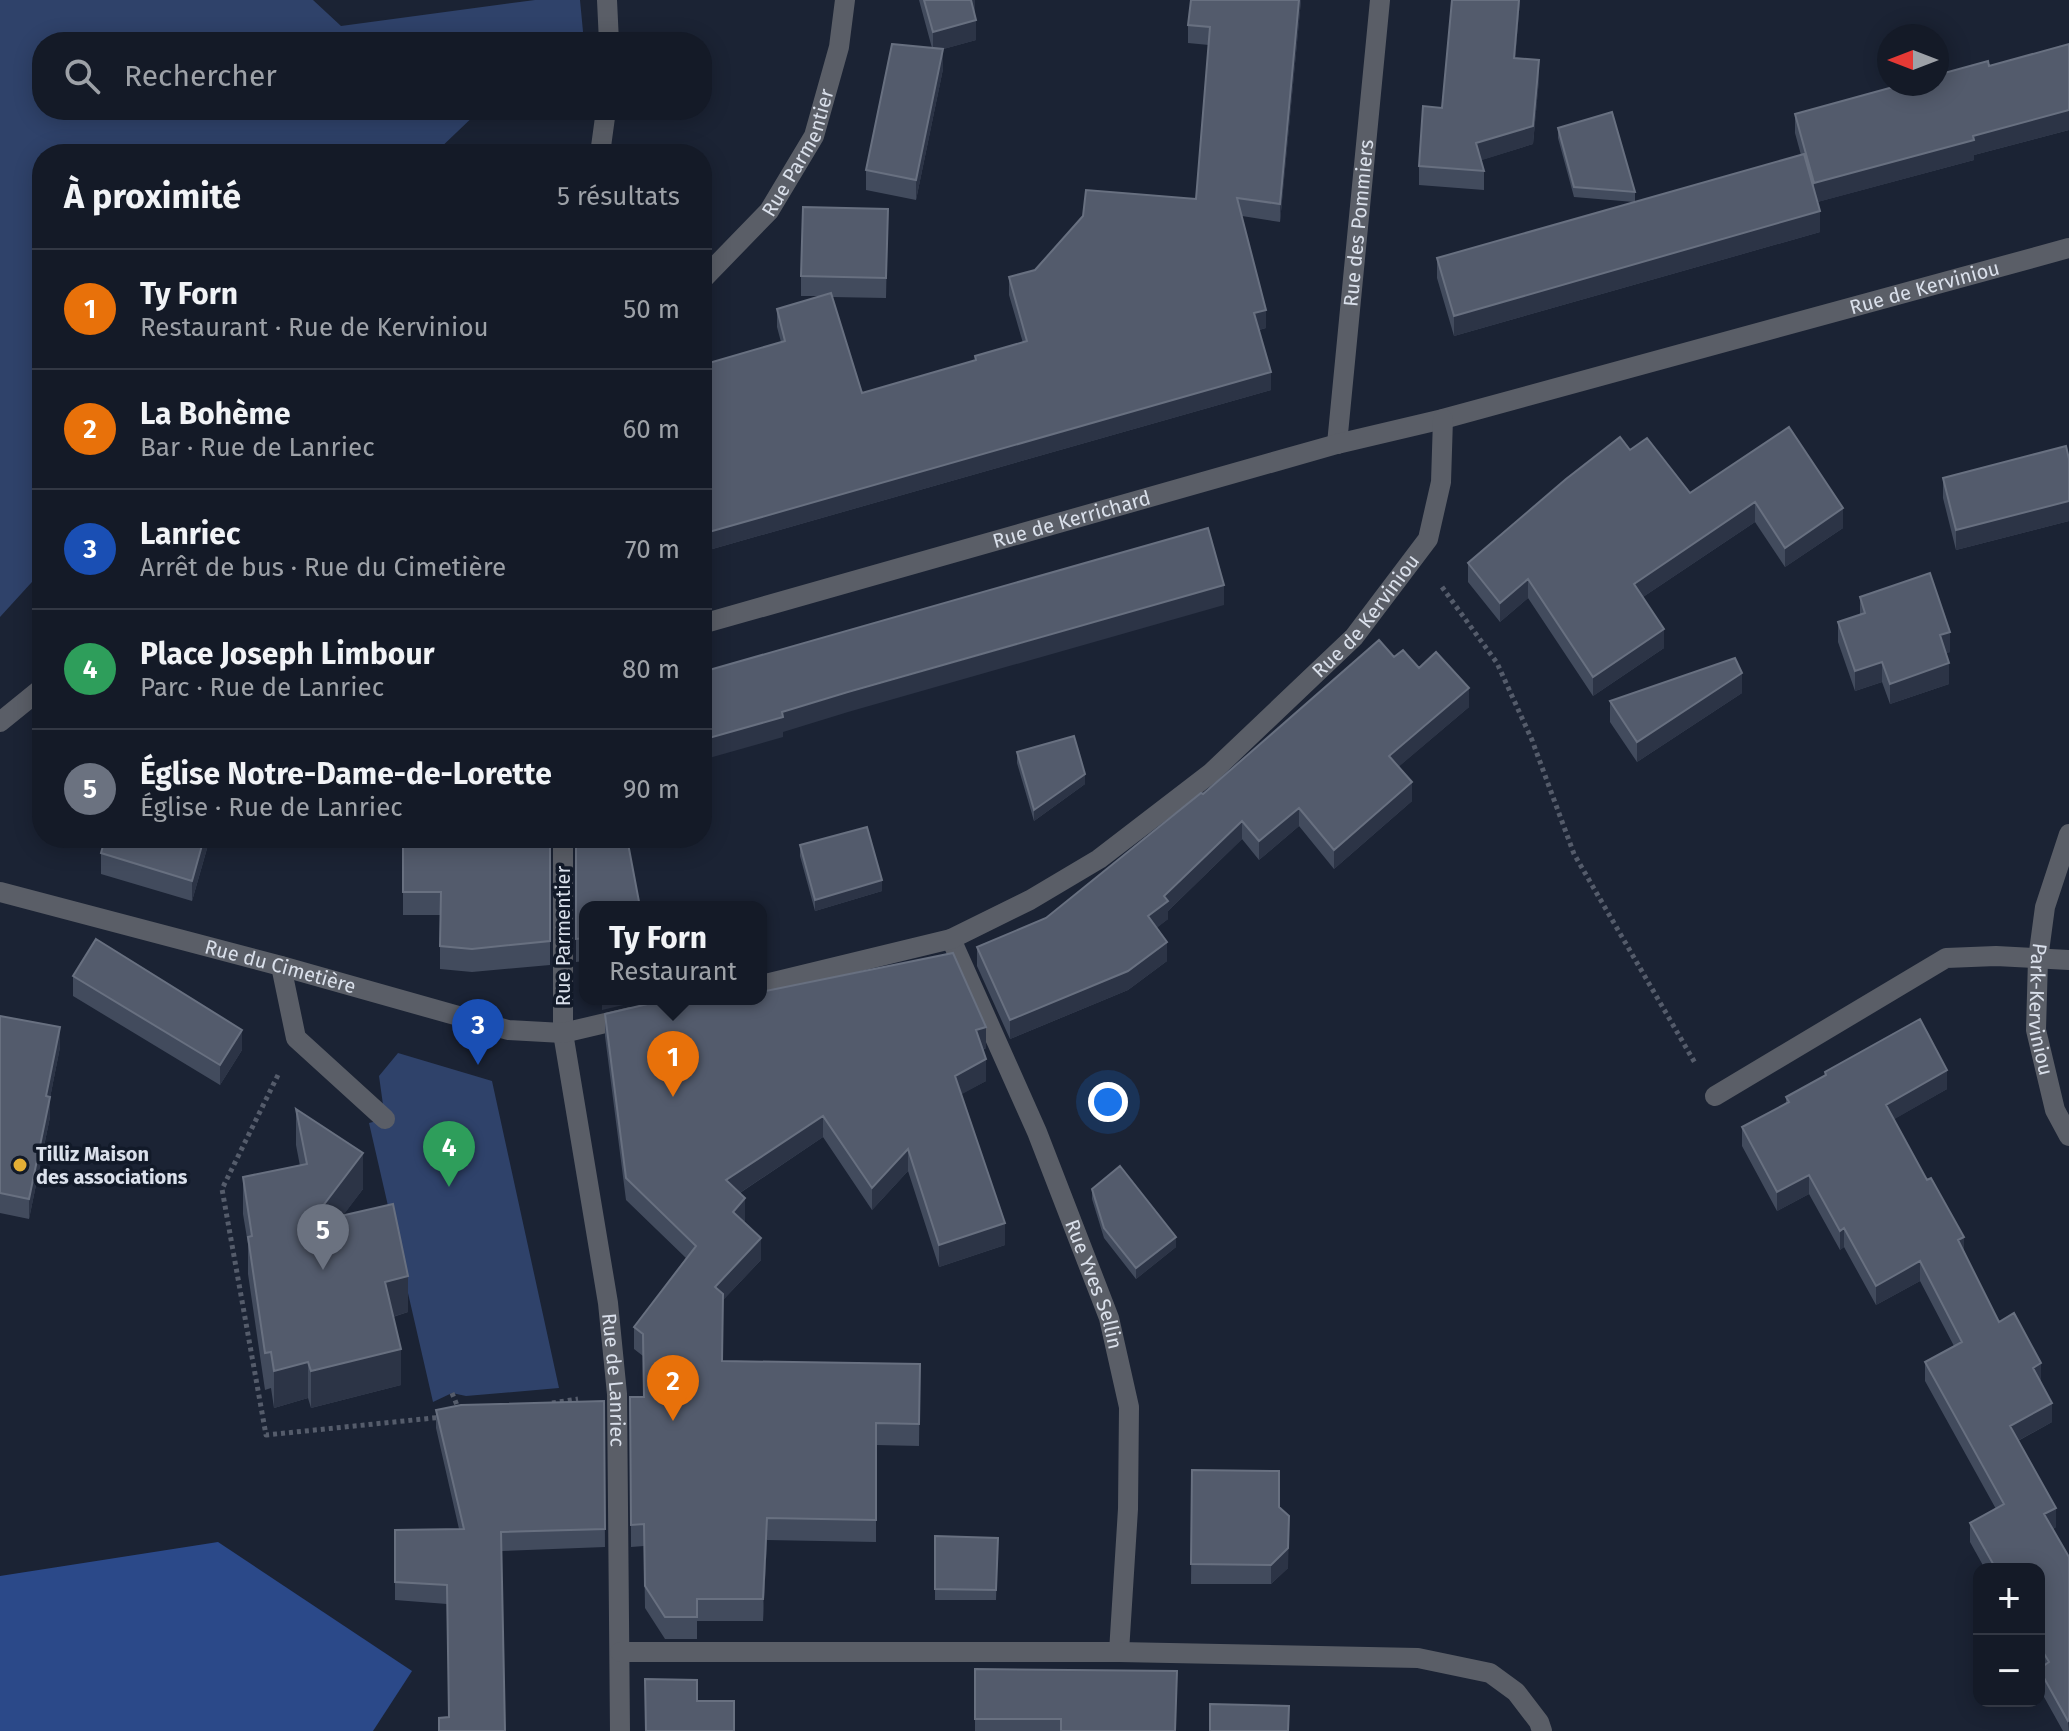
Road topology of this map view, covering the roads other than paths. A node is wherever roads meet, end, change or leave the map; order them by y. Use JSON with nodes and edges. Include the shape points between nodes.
{"nodes":[{"id":1,"x":607,"y":0,"type":"edge"},
{"id":2,"x":845,"y":0,"type":"edge"},
{"id":3,"x":1380,"y":0,"type":"edge"},
{"id":4,"x":609,"y":32,"type":"edge"},
{"id":5,"x":605,"y":120,"type":"edge"},
{"id":6,"x":601,"y":144,"type":"edge"},
{"id":7,"x":2069,"y":248,"type":"edge"},
{"id":8,"x":712,"y":270,"type":"edge"},
{"id":9,"x":1443,"y":419,"type":"junction"},
{"id":10,"x":1337,"y":444,"type":"junction"},
{"id":11,"x":712,"y":621,"type":"edge"},
{"id":12,"x":32,"y":696,"type":"edge"},
{"id":13,"x":0,"y":722,"type":"edge"},
{"id":14,"x":2069,"y":834,"type":"edge"},
{"id":15,"x":563,"y":848,"type":"edge"},
{"id":16,"x":0,"y":892,"type":"edge"},
{"id":17,"x":951,"y":939,"type":"junction"},
{"id":18,"x":2038,"y":959,"type":"junction"},
{"id":19,"x":2069,"y":960,"type":"edge"},
{"id":20,"x":281,"y":966,"type":"junction"},
{"id":21,"x":767,"y":984,"type":"edge"},
{"id":22,"x":680,"y":1005,"type":"edge"},
{"id":23,"x":563,"y":1033,"type":"junction"},
{"id":24,"x":1715,"y":1096,"type":"road end"},
{"id":25,"x":385,"y":1119,"type":"dead end"},
{"id":26,"x":2069,"y":1136,"type":"edge"},
{"id":27,"x":620,"y":1652,"type":"junction"},
{"id":28,"x":1119,"y":1652,"type":"junction"},
{"id":29,"x":620,"y":1731,"type":"edge"},
{"id":30,"x":1542,"y":1731,"type":"edge"}],
"edges":[{"from":1,"to":4,"type":"street"},
{"from":2,"to":8,"type":"street","name":"Rue Parmentier","via":[[839,47],[814,136],[769,211]]},
{"from":3,"to":10,"type":"street","name":"Rue des Pommiers"},
{"from":5,"to":6,"type":"street"},
{"from":7,"to":9,"type":"street","name":"Rue de Kerviniou"},
{"from":9,"to":10,"type":"street","name":"Rue de Kerrichard"},
{"from":9,"to":17,"type":"street","name":"Rue de Kerviniou","via":[[1441,482],[1428,539],[1354,637],[1211,773],[1099,859]]},
{"from":10,"to":11,"type":"street","name":"Rue de Kerrichard"},
{"from":12,"to":13,"type":"street"},
{"from":14,"to":18,"type":"street","name":"Park-Kerviniou","via":[[2045,907]]},
{"from":15,"to":23,"type":"street","name":"Rue Parmentier"},
{"from":16,"to":20,"type":"street","name":"Rue du Cimetière"},
{"from":17,"to":21,"type":"street","name":"Rue de Kerviniou"},
{"from":17,"to":28,"type":"street","name":"Rue Yves Sellin","via":[[1037,1132],[1109,1318],[1129,1407]]},
{"from":18,"to":19,"type":"street"},
{"from":18,"to":24,"type":"street","via":[[1946,958]]},
{"from":18,"to":26,"type":"street","name":"Park-Kerviniou","via":[[2036,1030],[2055,1110]]},
{"from":20,"to":23,"type":"street","name":"Rue du Cimetière","via":[[508,1030]]},
{"from":20,"to":25,"type":"street","via":[[296,1038]]},
{"from":22,"to":23,"type":"street"},
{"from":23,"to":27,"type":"street","name":"Rue de Lanriec","via":[[608,1303],[617,1394]]},
{"from":27,"to":28,"type":"street"},
{"from":27,"to":29,"type":"street","name":"Rue de Lanriec"},
{"from":28,"to":30,"type":"street","via":[[1418,1658],[1490,1673],[1516,1692]]}]}
